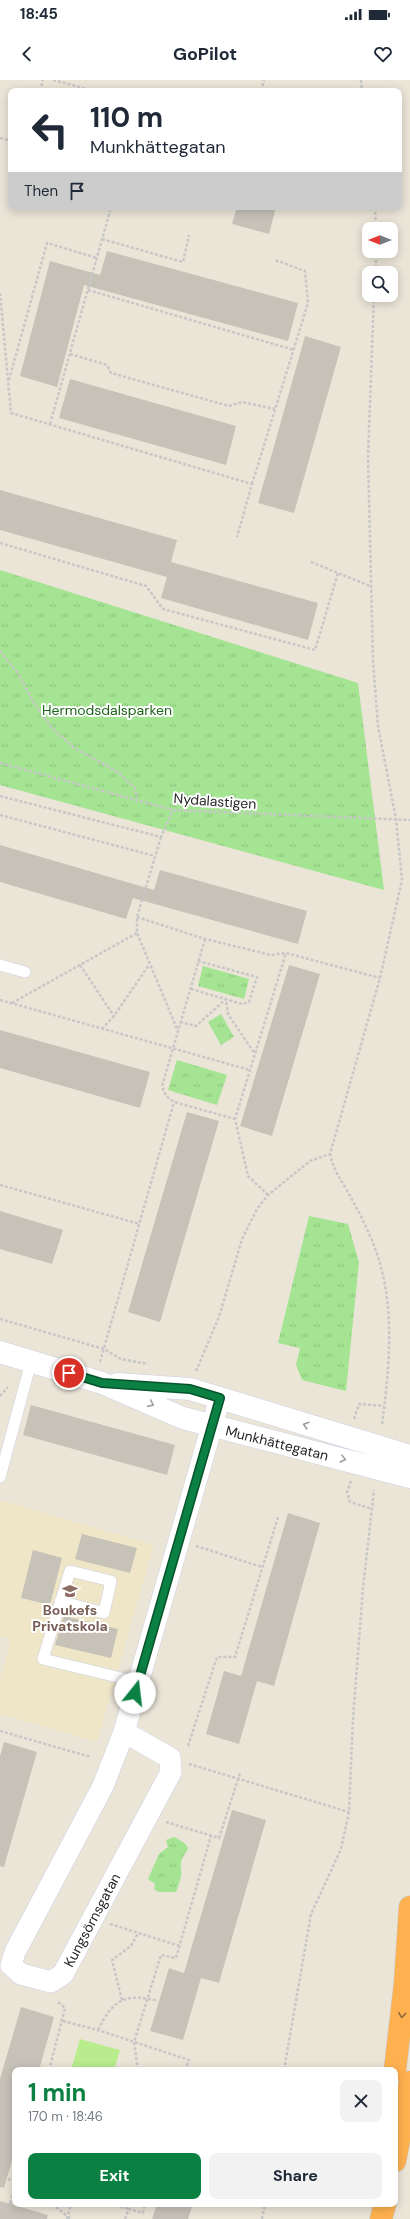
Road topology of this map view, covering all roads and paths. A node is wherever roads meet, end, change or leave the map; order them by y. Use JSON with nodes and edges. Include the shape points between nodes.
{"nodes":[{"id":1,"x":53,"y":80,"type":"edge"},
{"id":2,"x":84,"y":88,"type":"edge"},
{"id":3,"x":375,"y":210,"type":"edge"},
{"id":4,"x":110,"y":211,"type":"dead end"},
{"id":5,"x":376,"y":222,"type":"edge"},
{"id":6,"x":189,"y":234,"type":"dead end"},
{"id":7,"x":102,"y":239,"type":"junction"},
{"id":8,"x":97,"y":258,"type":"junction"},
{"id":9,"x":275,"y":260,"type":"dead end"},
{"id":10,"x":88,"y":290,"type":"junction"},
{"id":11,"x":0,"y":293,"type":"edge"},
{"id":12,"x":374,"y":302,"type":"edge"},
{"id":13,"x":294,"y":350,"type":"junction"},
{"id":14,"x":70,"y":354,"type":"junction"},
{"id":15,"x":8,"y":383,"type":"junction"},
{"id":16,"x":275,"y":409,"type":"junction"},
{"id":17,"x":50,"y":424,"type":"junction"},
{"id":18,"x":252,"y":484,"type":"junction"},
{"id":19,"x":237,"y":537,"type":"dead end"},
{"id":20,"x":0,"y":543,"type":"edge"},
{"id":21,"x":311,"y":562,"type":"dead end"},
{"id":22,"x":338,"y":573,"type":"junction"},
{"id":23,"x":370,"y":586,"type":"junction"},
{"id":24,"x":0,"y":650,"type":"edge"},
{"id":25,"x":0,"y":763,"type":"edge"},
{"id":26,"x":0,"y":796,"type":"edge"},
{"id":27,"x":137,"y":799,"type":"junction"},
{"id":28,"x":173,"y":810,"type":"junction"},
{"id":29,"x":0,"y":814,"type":"edge"},
{"id":30,"x":396,"y":819,"type":"junction"},
{"id":31,"x":410,"y":820,"type":"edge"},
{"id":32,"x":161,"y":837,"type":"junction"},
{"id":33,"x":155,"y":856,"type":"junction"},
{"id":34,"x":137,"y":917,"type":"junction"},
{"id":35,"x":137,"y":933,"type":"junction"},
{"id":36,"x":205,"y":939,"type":"junction"},
{"id":37,"x":286,"y":953,"type":"junction"},
{"id":38,"x":198,"y":961,"type":"junction"},
{"id":39,"x":0,"y":965,"type":"edge"},
{"id":40,"x":80,"y":965,"type":"junction"},
{"id":41,"x":149,"y":965,"type":"junction"},
{"id":42,"x":25,"y":972,"type":"dead end"},
{"id":43,"x":380,"y":978,"type":"junction"},
{"id":44,"x":190,"y":989,"type":"junction"},
{"id":45,"x":226,"y":999,"type":"junction"},
{"id":46,"x":0,"y":1000,"type":"edge"},
{"id":47,"x":12,"y":1003,"type":"junction"},
{"id":48,"x":114,"y":1016,"type":"junction"},
{"id":49,"x":180,"y":1022,"type":"junction"},
{"id":50,"x":102,"y":1029,"type":"junction"},
{"id":51,"x":178,"y":1032,"type":"junction"},
{"id":52,"x":172,"y":1049,"type":"junction"},
{"id":53,"x":255,"y":1054,"type":"junction"},
{"id":54,"x":250,"y":1070,"type":"junction"},
{"id":55,"x":174,"y":1102,"type":"junction"},
{"id":56,"x":235,"y":1119,"type":"junction"},
{"id":57,"x":330,"y":1154,"type":"junction"},
{"id":58,"x":0,"y":1185,"type":"edge"},
{"id":59,"x":268,"y":1195,"type":"junction"},
{"id":60,"x":140,"y":1224,"type":"junction"},
{"id":61,"x":0,"y":1352,"type":"edge"},
{"id":62,"x":31,"y":1362,"type":"junction"},
{"id":63,"x":98,"y":1382,"type":"junction"},
{"id":64,"x":190,"y":1389,"type":"junction"},
{"id":65,"x":220,"y":1398,"type":"junction"},
{"id":66,"x":384,"y":1406,"type":"junction"},
{"id":67,"x":353,"y":1421,"type":"dead end"},
{"id":68,"x":382,"y":1425,"type":"dead end"},
{"id":69,"x":212,"y":1426,"type":"junction"},
{"id":70,"x":410,"y":1456,"type":"edge"},
{"id":71,"x":0,"y":1477,"type":"edge"},
{"id":72,"x":410,"y":1477,"type":"edge"},
{"id":73,"x":352,"y":1479,"type":"dead end"},
{"id":74,"x":374,"y":1490,"type":"dead end"},
{"id":75,"x":372,"y":1509,"type":"junction"},
{"id":76,"x":278,"y":1517,"type":"dead end"},
{"id":77,"x":192,"y":1545,"type":"dead end"},
{"id":78,"x":262,"y":1567,"type":"junction"},
{"id":79,"x":60,"y":1602,"type":"junction"},
{"id":80,"x":138,"y":1682,"type":"junction"},
{"id":81,"x":0,"y":1731,"type":"edge"},
{"id":82,"x":124,"y":1732,"type":"junction"},
{"id":83,"x":188,"y":1746,"type":"dead end"},
{"id":84,"x":91,"y":1757,"type":"dead end"},
{"id":85,"x":170,"y":1758,"type":"junction"},
{"id":86,"x":240,"y":1773,"type":"dead end"},
{"id":87,"x":239,"y":1779,"type":"junction"},
{"id":88,"x":349,"y":1812,"type":"junction"},
{"id":89,"x":165,"y":1822,"type":"dead end"},
{"id":90,"x":211,"y":1836,"type":"junction"},
{"id":91,"x":410,"y":1907,"type":"edge"},
{"id":92,"x":107,"y":1923,"type":"dead end"},
{"id":93,"x":138,"y":1933,"type":"junction"},
{"id":94,"x":180,"y":1946,"type":"junction"},
{"id":95,"x":147,"y":1998,"type":"junction"},
{"id":96,"x":122,"y":2000,"type":"junction"},
{"id":97,"x":158,"y":2001,"type":"dead end"},
{"id":98,"x":58,"y":2002,"type":"dead end"},
{"id":99,"x":63,"y":2021,"type":"junction"},
{"id":100,"x":98,"y":2030,"type":"junction"},
{"id":101,"x":134,"y":2042,"type":"junction"},
{"id":102,"x":50,"y":2067,"type":"edge"},
{"id":103,"x":138,"y":2067,"type":"edge"},
{"id":104,"x":187,"y":2067,"type":"edge"},
{"id":105,"x":285,"y":2067,"type":"edge"},
{"id":106,"x":395,"y":2067,"type":"edge"},
{"id":107,"x":410,"y":2082,"type":"edge"},
{"id":108,"x":398,"y":2146,"type":"edge"},
{"id":109,"x":8,"y":2179,"type":"dead end"},
{"id":110,"x":12,"y":2180,"type":"edge"},
{"id":111,"x":12,"y":2197,"type":"edge"},
{"id":112,"x":10,"y":2203,"type":"joint"},
{"id":113,"x":56,"y":2207,"type":"edge"},
{"id":114,"x":70,"y":2207,"type":"edge"},
{"id":115,"x":121,"y":2207,"type":"edge"},
{"id":116,"x":144,"y":2207,"type":"edge"},
{"id":117,"x":264,"y":2207,"type":"edge"},
{"id":118,"x":374,"y":2207,"type":"edge"},
{"id":119,"x":384,"y":2207,"type":"edge"},
{"id":120,"x":0,"y":2208,"type":"edge"},
{"id":121,"x":128,"y":2209,"type":"junction"},
{"id":122,"x":68,"y":2215,"type":"junction"},
{"id":123,"x":67,"y":2219,"type":"edge"},
{"id":124,"x":71,"y":2219,"type":"edge"},
{"id":125,"x":125,"y":2219,"type":"edge"},
{"id":126,"x":262,"y":2219,"type":"edge"},
{"id":127,"x":372,"y":2219,"type":"edge"},
{"id":128,"x":382,"y":2219,"type":"edge"}],
"edges":[{"from":1,"to":2,"type":"path"},
{"from":3,"to":5,"type":"path"},
{"from":4,"to":7,"type":"path"},
{"from":6,"to":7,"type":"path","via":[[183,262]]},
{"from":7,"to":8,"type":"path"},
{"from":8,"to":10,"type":"path"},
{"from":8,"to":15,"type":"path","via":[[47,243]]},
{"from":9,"to":13,"type":"path","via":[[305,271],[308,303]]},
{"from":10,"to":13,"type":"path"},
{"from":10,"to":14,"type":"path"},
{"from":11,"to":15,"type":"path"},
{"from":12,"to":23,"type":"path","via":[[368,457]]},
{"from":13,"to":16,"type":"path"},
{"from":14,"to":16,"type":"path","via":[[108,365],[111,373],[229,406],[242,402]]},
{"from":14,"to":17,"type":"path"},
{"from":15,"to":17,"type":"path","via":[[11,413]]},
{"from":16,"to":18,"type":"path"},
{"from":17,"to":18,"type":"path"},
{"from":18,"to":19,"type":"path"},
{"from":20,"to":22,"type":"path","via":[[146,586],[163,609],[315,650]]},
{"from":21,"to":22,"type":"path"},
{"from":22,"to":23,"type":"path"},
{"from":23,"to":30,"type":"path","via":[[378,726]]},
{"from":24,"to":27,"type":"path","via":[[17,672],[51,727],[74,748],[118,772],[135,788]]},
{"from":25,"to":27,"type":"path","name":"Nydalastigen"},
{"from":26,"to":32,"type":"path"},
{"from":27,"to":28,"type":"path","name":"Nydalastigen"},
{"from":28,"to":30,"type":"path","name":"Nydalastigen"},
{"from":28,"to":32,"type":"path"},
{"from":29,"to":33,"type":"path"},
{"from":30,"to":31,"type":"path","name":"Nydalastigen"},
{"from":30,"to":43,"type":"path","via":[[402,880]]},
{"from":32,"to":33,"type":"path"},
{"from":33,"to":34,"type":"path"},
{"from":34,"to":35,"type":"path"},
{"from":34,"to":36,"type":"path"},
{"from":35,"to":40,"type":"path"},
{"from":35,"to":41,"type":"path"},
{"from":36,"to":37,"type":"path","via":[[271,955]]},
{"from":36,"to":38,"type":"path"},
{"from":37,"to":43,"type":"path"},
{"from":37,"to":53,"type":"path"},
{"from":38,"to":44,"type":"path"},
{"from":38,"to":45,"type":"path","via":[[257,977],[249,1002],[242,1004]]},
{"from":39,"to":42,"type":"lane"},
{"from":40,"to":47,"type":"path"},
{"from":40,"to":48,"type":"path"},
{"from":41,"to":48,"type":"path"},
{"from":41,"to":51,"type":"path"},
{"from":43,"to":57,"type":"path"},
{"from":44,"to":45,"type":"path"},
{"from":44,"to":49,"type":"path"},
{"from":45,"to":49,"type":"path","via":[[196,1026]]},
{"from":45,"to":53,"type":"path","via":[[228,1014]]},
{"from":46,"to":47,"type":"path"},
{"from":47,"to":50,"type":"path"},
{"from":48,"to":50,"type":"path"},
{"from":49,"to":51,"type":"path"},
{"from":50,"to":52,"type":"path"},
{"from":51,"to":52,"type":"path"},
{"from":52,"to":54,"type":"path"},
{"from":52,"to":55,"type":"path","via":[[162,1086],[166,1096]]},
{"from":53,"to":54,"type":"path"},
{"from":54,"to":56,"type":"path"},
{"from":55,"to":56,"type":"path"},
{"from":55,"to":60,"type":"path"},
{"from":56,"to":59,"type":"path","via":[[248,1176]]},
{"from":57,"to":59,"type":"path","via":[[310,1160]]},
{"from":57,"to":66,"type":"path","via":[[335,1172],[377,1252],[388,1295],[390,1338]]},
{"from":58,"to":60,"type":"path"},
{"from":59,"to":64,"type":"path","via":[[257,1209],[242,1239],[219,1317]]},
{"from":60,"to":63,"type":"path"},
{"from":61,"to":62,"type":"main road","name":"Munkhättegatan"},
{"from":62,"to":63,"type":"main road","name":"Munkhättegatan"},
{"from":62,"to":71,"type":"lane"},
{"from":63,"to":64,"type":"main road","name":"Munkhättegatan"},
{"from":63,"to":69,"type":"main road","name":"Munkhättegatan","one_way":true,"via":[[183,1418]]},
{"from":64,"to":65,"type":"main road","name":"Munkhättegatan"},
{"from":65,"to":69,"type":"street","name":"Kungsörnsgatan"},
{"from":70,"to":65,"type":"main road","name":"Munkhättegatan","one_way":true},
{"from":66,"to":67,"type":"path","via":[[358,1404]]},
{"from":66,"to":68,"type":"path"},
{"from":69,"to":72,"type":"main road","name":"Munkhättegatan","one_way":true},
{"from":69,"to":80,"type":"street","name":"Kungsörnsgatan"},
{"from":73,"to":75,"type":"path","via":[[347,1492],[350,1502]]},
{"from":74,"to":75,"type":"path"},
{"from":75,"to":88,"type":"path","via":[[353,1718]]},
{"from":76,"to":78,"type":"path"},
{"from":77,"to":78,"type":"path"},
{"from":78,"to":83,"type":"path","via":[[235,1656],[217,1656]]},
{"from":79,"to":79,"type":"lane","via":[[70,1571],[111,1581],[104,1613]]},
{"from":79,"to":80,"type":"lane","via":[[43,1659]]},
{"from":80,"to":82,"type":"street","name":"Kungsörnsgatan"},
{"from":81,"to":84,"type":"path"},
{"from":82,"to":85,"type":"street"},
{"from":82,"to":85,"type":"street","name":"Kungsörnsgatan","via":[[103,1786],[15,1952],[11,1965],[21,1974],[51,1982],[63,1974],[171,1772]]},
{"from":85,"to":87,"type":"path"},
{"from":86,"to":87,"type":"path"},
{"from":87,"to":88,"type":"path"},
{"from":87,"to":90,"type":"path","via":[[219,1838]]},
{"from":88,"to":105,"type":"path","via":[[341,1849],[311,1914]]},
{"from":89,"to":90,"type":"path"},
{"from":90,"to":94,"type":"path"},
{"from":91,"to":106,"type":"highway","one_way":true},
{"from":92,"to":93,"type":"path"},
{"from":93,"to":94,"type":"path"},
{"from":93,"to":96,"type":"path","via":[[131,1946],[112,1960]]},
{"from":94,"to":95,"type":"path","via":[[176,1958],[161,1955]]},
{"from":95,"to":96,"type":"path","via":[[131,1997]]},
{"from":95,"to":97,"type":"path"},
{"from":95,"to":101,"type":"path"},
{"from":96,"to":100,"type":"path","via":[[105,2015]]},
{"from":98,"to":99,"type":"path","via":[[65,2008]]},
{"from":99,"to":100,"type":"path"},
{"from":99,"to":102,"type":"path"},
{"from":100,"to":101,"type":"path"},
{"from":101,"to":103,"type":"path"},
{"from":101,"to":104,"type":"path","via":[[189,2060]]},
{"from":107,"to":108,"type":"highway"},
{"from":109,"to":110,"type":"path"},
{"from":111,"to":112,"type":"path"},
{"from":112,"to":120,"type":"path"},
{"from":113,"to":122,"type":"path"},
{"from":114,"to":122,"type":"path"},
{"from":115,"to":121,"type":"path"},
{"from":116,"to":121,"type":"path","via":[[143,2213]]},
{"from":117,"to":126,"type":"path"},
{"from":118,"to":127,"type":"highway"},
{"from":119,"to":128,"type":"highway"},
{"from":121,"to":125,"type":"path"},
{"from":122,"to":123,"type":"path"},
{"from":122,"to":124,"type":"path"}]}
